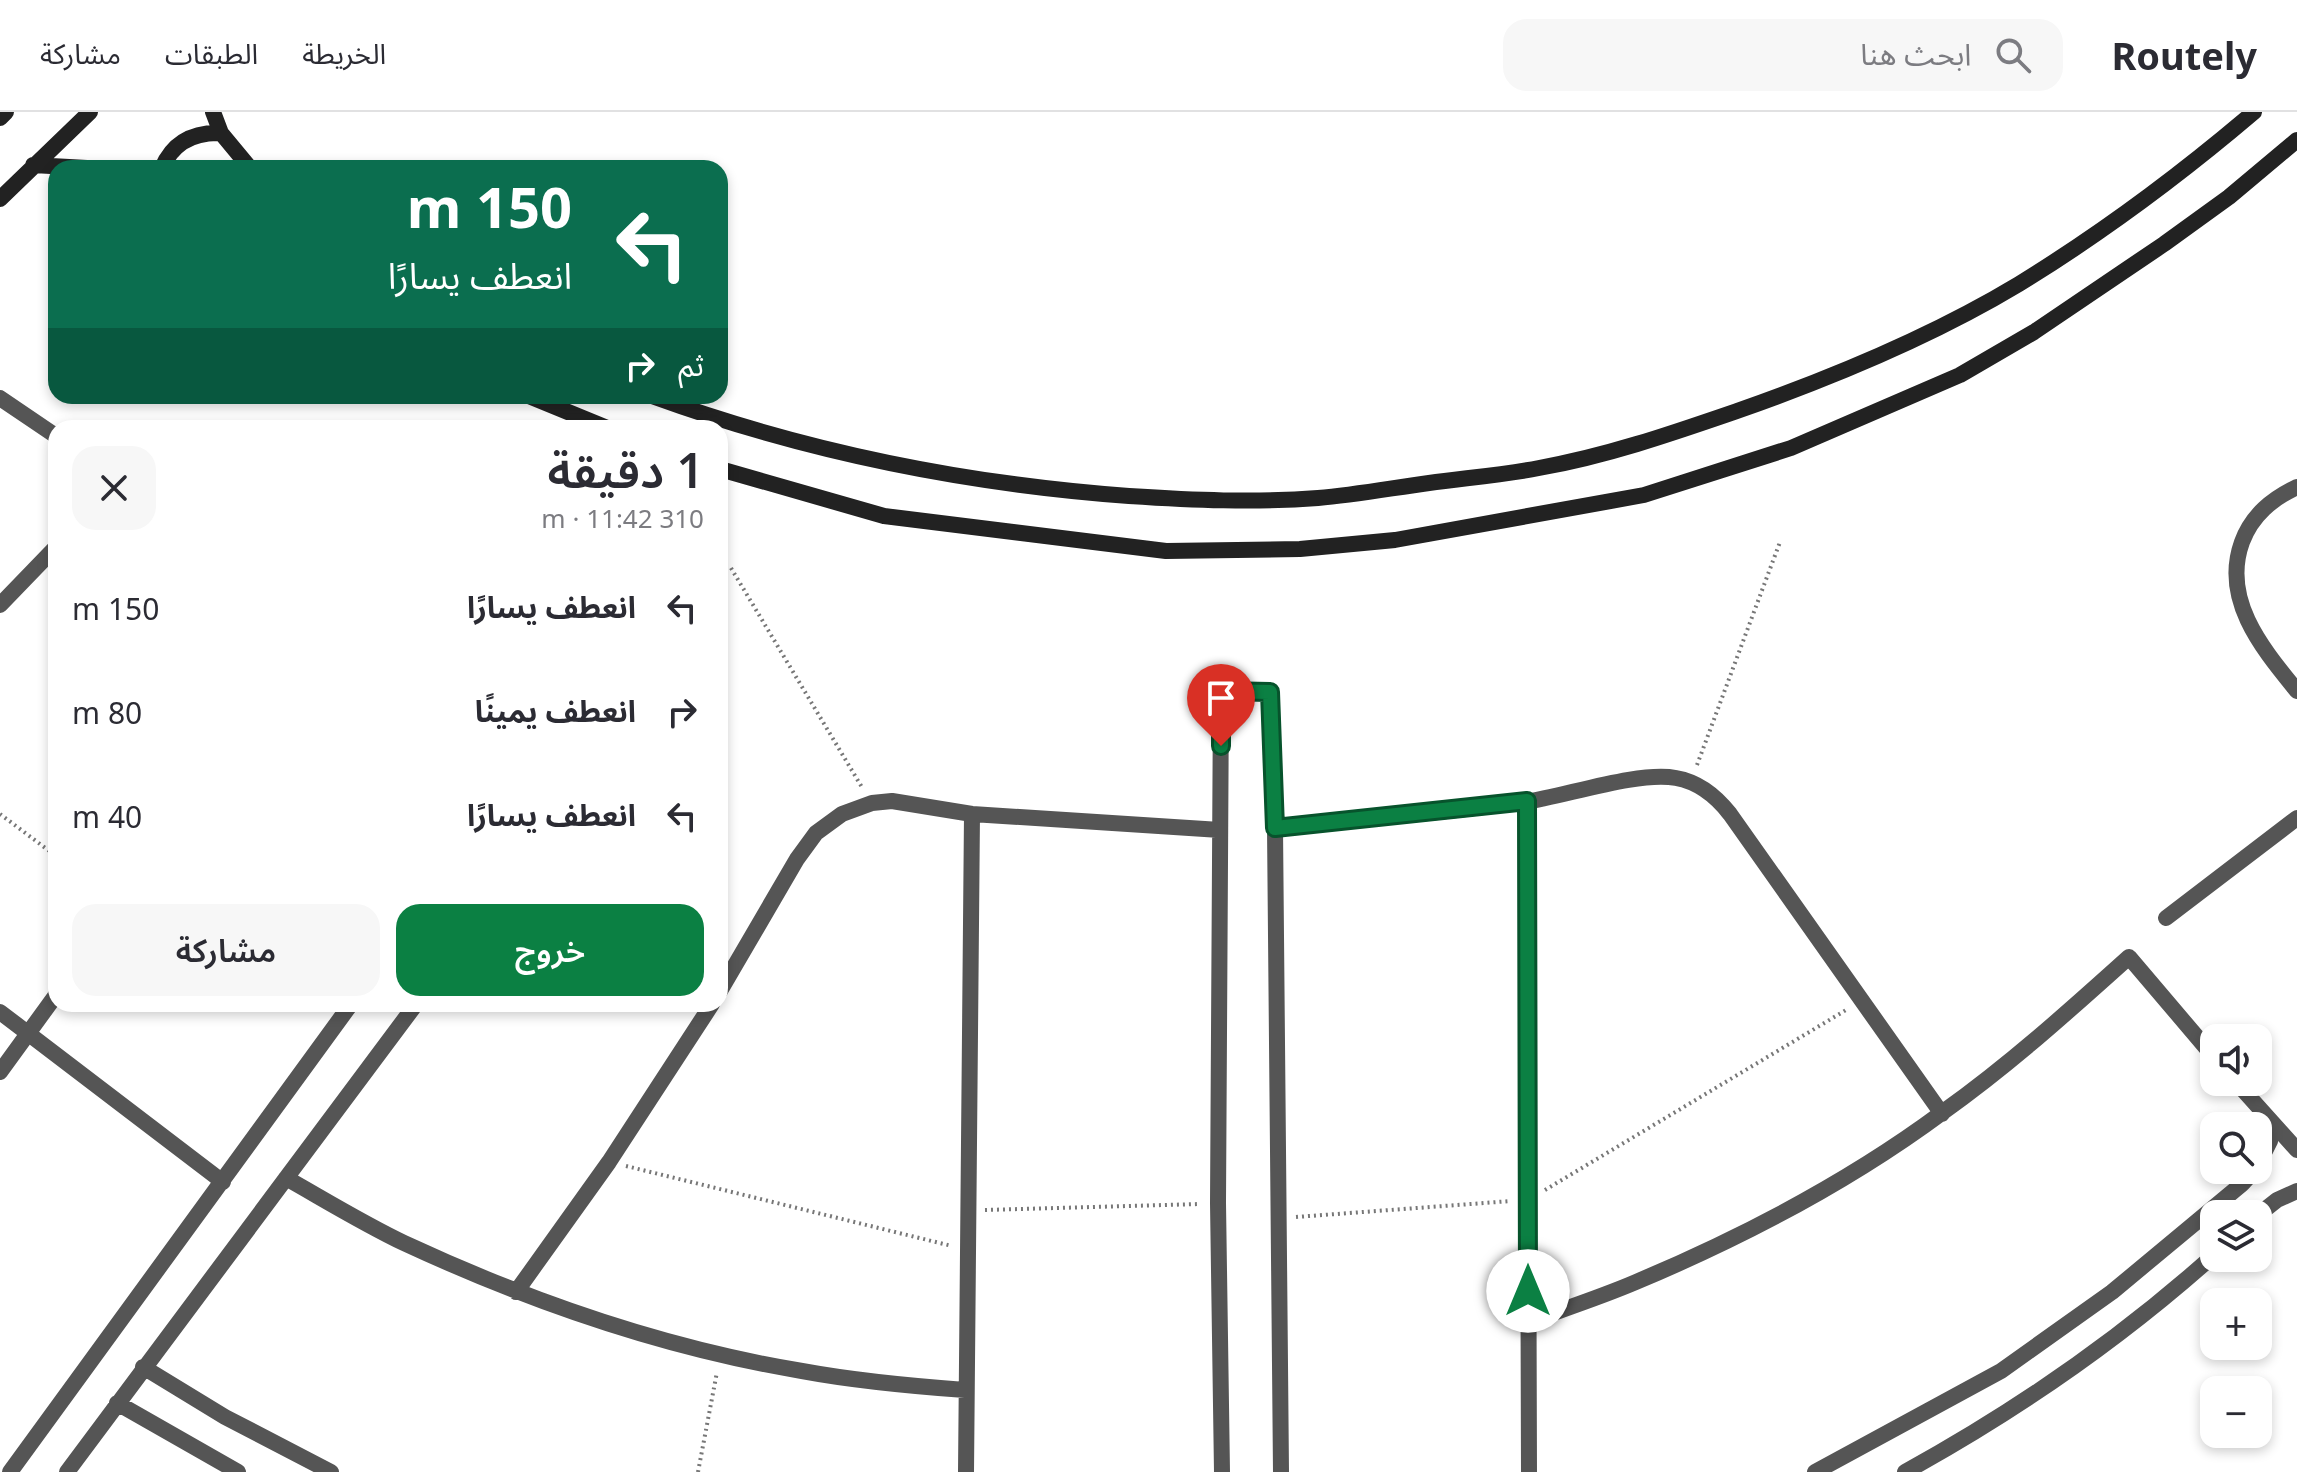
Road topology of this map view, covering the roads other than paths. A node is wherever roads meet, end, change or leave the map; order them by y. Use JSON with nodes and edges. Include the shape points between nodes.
{"nodes":[{"id":1,"x":6,"y":112,"type":"edge"},
{"id":2,"x":90,"y":112,"type":"edge"},
{"id":3,"x":213,"y":112,"type":"edge"},
{"id":4,"x":2254,"y":112,"type":"edge"},
{"id":5,"x":0,"y":118,"type":"edge"},
{"id":6,"x":221,"y":133,"type":"junction"},
{"id":7,"x":2297,"y":140,"type":"edge"},
{"id":8,"x":166,"y":160,"type":"edge"},
{"id":9,"x":243,"y":160,"type":"edge"},
{"id":10,"x":33,"y":165,"type":"junction"},
{"id":11,"x":48,"y":166,"type":"edge"},
{"id":12,"x":0,"y":199,"type":"edge"},
{"id":13,"x":0,"y":398,"type":"edge"},
{"id":14,"x":548,"y":404,"type":"edge"},
{"id":15,"x":676,"y":404,"type":"edge"},
{"id":16,"x":588,"y":420,"type":"edge"},
{"id":17,"x":725,"y":420,"type":"edge"},
{"id":18,"x":728,"y":421,"type":"edge"},
{"id":19,"x":48,"y":431,"type":"edge"},
{"id":20,"x":728,"y":471,"type":"edge"},
{"id":21,"x":2297,"y":487,"type":"edge"},
{"id":22,"x":48,"y":555,"type":"edge"},
{"id":23,"x":0,"y":605,"type":"edge"},
{"id":24,"x":2297,"y":691,"type":"edge"},
{"id":25,"x":1527,"y":801,"type":"junction"},
{"id":26,"x":972,"y":814,"type":"junction"},
{"id":27,"x":2297,"y":818,"type":"edge"},
{"id":28,"x":1275,"y":828,"type":"junction"},
{"id":29,"x":1220,"y":830,"type":"junction"},
{"id":30,"x":2166,"y":918,"type":"dead end"},
{"id":31,"x":728,"y":977,"type":"edge"},
{"id":32,"x":48,"y":1006,"type":"edge"},
{"id":33,"x":0,"y":1012,"type":"edge"},
{"id":34,"x":345,"y":1012,"type":"edge"},
{"id":35,"x":410,"y":1012,"type":"edge"},
{"id":36,"x":707,"y":1012,"type":"edge"},
{"id":37,"x":28,"y":1034,"type":"junction"},
{"id":38,"x":2200,"y":1041,"type":"edge"},
{"id":39,"x":0,"y":1072,"type":"edge"},
{"id":40,"x":2248,"y":1096,"type":"edge"},
{"id":41,"x":1942,"y":1114,"type":"junction"},
{"id":42,"x":2273,"y":1124,"type":"junction"},
{"id":43,"x":2272,"y":1130,"type":"edge"},
{"id":44,"x":2297,"y":1150,"type":"edge"},
{"id":45,"x":286,"y":1178,"type":"junction"},
{"id":46,"x":223,"y":1182,"type":"junction"},
{"id":47,"x":2241,"y":1184,"type":"edge"},
{"id":48,"x":2297,"y":1191,"type":"edge"},
{"id":49,"x":2226,"y":1200,"type":"edge"},
{"id":50,"x":2272,"y":1204,"type":"edge"},
{"id":51,"x":2200,"y":1224,"type":"edge"},
{"id":52,"x":2200,"y":1268,"type":"edge"},
{"id":53,"x":516,"y":1292,"type":"junction"},
{"id":54,"x":1528,"y":1322,"type":"junction"},
{"id":55,"x":143,"y":1367,"type":"junction"},
{"id":56,"x":965,"y":1390,"type":"junction"},
{"id":57,"x":117,"y":1403,"type":"junction"},
{"id":58,"x":10,"y":1472,"type":"edge"},
{"id":59,"x":67,"y":1472,"type":"edge"},
{"id":60,"x":238,"y":1472,"type":"edge"},
{"id":61,"x":331,"y":1472,"type":"edge"},
{"id":62,"x":966,"y":1472,"type":"edge"},
{"id":63,"x":1222,"y":1472,"type":"edge"},
{"id":64,"x":1281,"y":1472,"type":"edge"},
{"id":65,"x":1529,"y":1472,"type":"edge"},
{"id":66,"x":1815,"y":1472,"type":"edge"},
{"id":67,"x":1905,"y":1472,"type":"edge"}],
"edges":[{"from":1,"to":5,"type":"street"},
{"from":2,"to":10,"type":"street"},
{"from":3,"to":6,"type":"street"},
{"from":4,"to":18,"type":"street","via":[[2086,241],[1951,320],[1816,383],[1682,430],[1540,468],[1318,498],[1170,499],[975,480],[873,461]]},
{"from":6,"to":8,"type":"street","via":[[194,135]]},
{"from":6,"to":9,"type":"street"},
{"from":7,"to":20,"type":"street","via":[[2164,244],[1960,375],[1791,448],[1644,495],[1395,540],[1300,549],[1166,551],[884,516]]},
{"from":10,"to":11,"type":"street"},
{"from":10,"to":12,"type":"street"},
{"from":13,"to":19,"type":"street"},
{"from":14,"to":16,"type":"street"},
{"from":15,"to":17,"type":"street"},
{"from":21,"to":24,"type":"street","via":[[2271,502],[2251,524],[2239,551],[2236,580],[2252,628]]},
{"from":22,"to":23,"type":"street"},
{"from":25,"to":28,"type":"street"},
{"from":25,"to":41,"type":"street","via":[[1650,777],[1678,778],[1706,790],[1719,801]]},
{"from":25,"to":54,"type":"street"},
{"from":26,"to":29,"type":"street"},
{"from":26,"to":31,"type":"street","via":[[892,801],[842,814],[816,833],[797,859]]},
{"from":26,"to":56,"type":"street"},
{"from":27,"to":30,"type":"street"},
{"from":28,"to":29,"type":"street","via":[[1270,692],[1221,691]]},
{"from":28,"to":64,"type":"street"},
{"from":29,"to":63,"type":"street"},
{"from":32,"to":37,"type":"street"},
{"from":33,"to":37,"type":"street"},
{"from":34,"to":46,"type":"street"},
{"from":35,"to":45,"type":"street"},
{"from":36,"to":53,"type":"street"},
{"from":37,"to":39,"type":"street"},
{"from":37,"to":46,"type":"street"},
{"from":38,"to":41,"type":"street","via":[[2129,957],[2036,1041]]},
{"from":40,"to":42,"type":"street"},
{"from":41,"to":54,"type":"street","via":[[1740,1235]]},
{"from":42,"to":43,"type":"street"},
{"from":42,"to":44,"type":"street"},
{"from":45,"to":53,"type":"street","via":[[401,1241]]},
{"from":45,"to":55,"type":"street"},
{"from":46,"to":58,"type":"street"},
{"from":47,"to":49,"type":"street"},
{"from":48,"to":50,"type":"street"},
{"from":51,"to":66,"type":"street","via":[[2001,1371]]},
{"from":52,"to":67,"type":"street","via":[[2072,1371]]},
{"from":53,"to":56,"type":"street","via":[[720,1355],[883,1383]]},
{"from":54,"to":65,"type":"street"},
{"from":55,"to":57,"type":"street"},
{"from":55,"to":61,"type":"street"},
{"from":56,"to":62,"type":"street"},
{"from":57,"to":59,"type":"street"},
{"from":57,"to":60,"type":"street"}]}
